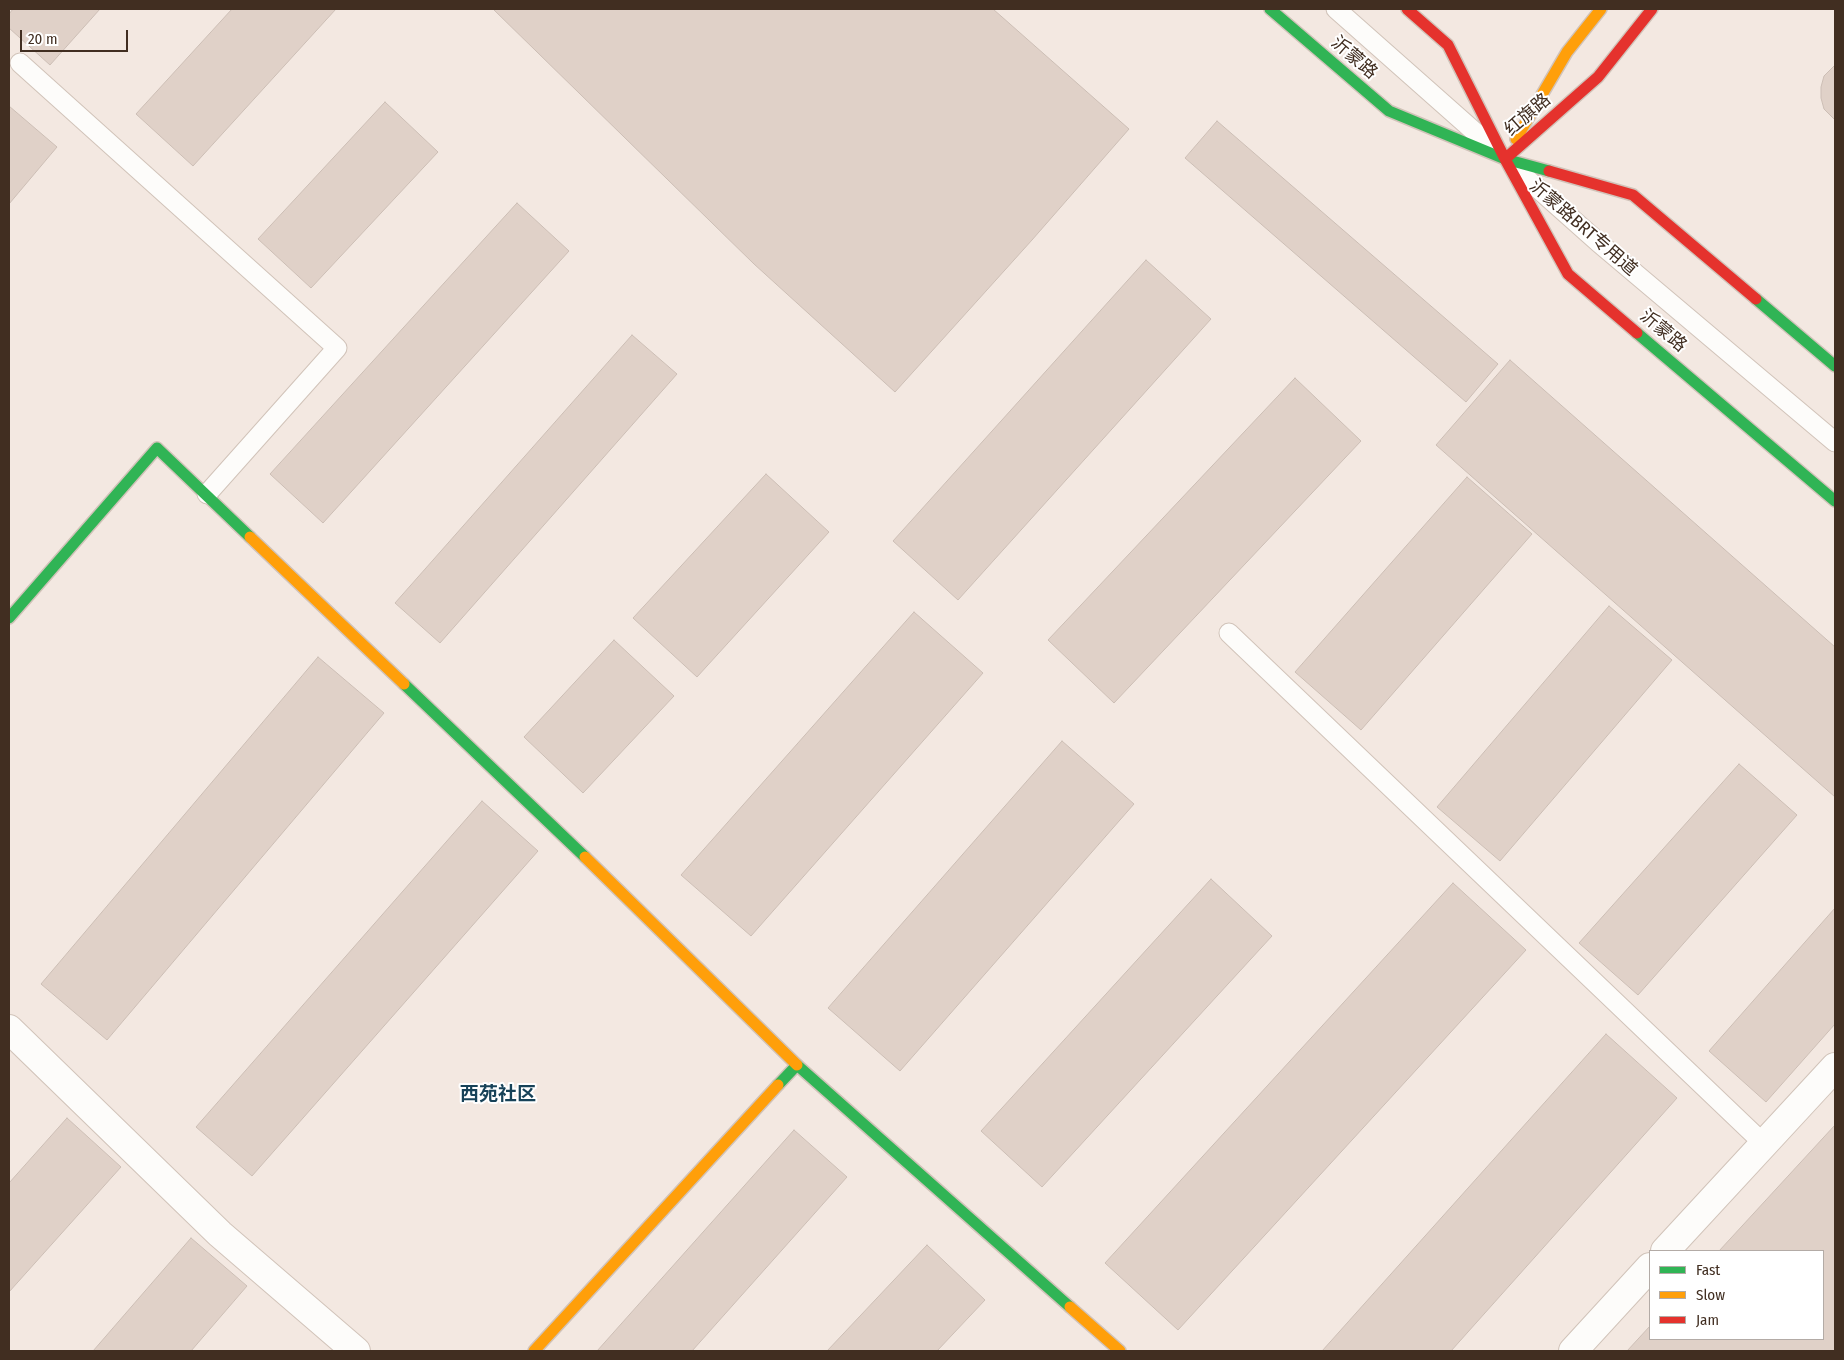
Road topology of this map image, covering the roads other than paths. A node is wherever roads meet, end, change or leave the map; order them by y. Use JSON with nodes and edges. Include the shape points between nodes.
{"nodes":[{"id":1,"x":1270,"y":9,"type":"edge"},
{"id":2,"x":1336,"y":9,"type":"edge"},
{"id":3,"x":1407,"y":9,"type":"edge"},
{"id":4,"x":1601,"y":9,"type":"edge"},
{"id":5,"x":1652,"y":9,"type":"edge"},
{"id":6,"x":20,"y":63,"type":"dead end"},
{"id":7,"x":1505,"y":159,"type":"junction"},
{"id":8,"x":1835,"y":366,"type":"edge"},
{"id":9,"x":1835,"y":442,"type":"edge"},
{"id":10,"x":207,"y":494,"type":"junction"},
{"id":11,"x":1835,"y":501,"type":"edge"},
{"id":12,"x":9,"y":618,"type":"edge"},
{"id":13,"x":1229,"y":633,"type":"dead end"},
{"id":14,"x":9,"y":1029,"type":"edge"},
{"id":15,"x":797,"y":1065,"type":"junction"},
{"id":16,"x":1835,"y":1066,"type":"edge"},
{"id":17,"x":1764,"y":1144,"type":"junction"},
{"id":18,"x":1666,"y":1250,"type":"edge"},
{"id":19,"x":1649,"y":1269,"type":"edge"},
{"id":20,"x":356,"y":1351,"type":"edge"},
{"id":21,"x":534,"y":1351,"type":"edge"},
{"id":22,"x":1120,"y":1351,"type":"edge"},
{"id":23,"x":1573,"y":1351,"type":"edge"}],
"edges":[{"from":1,"to":7,"type":"street","name":"沂蒙路","via":[[1389,111]]},
{"from":2,"to":7,"type":"lane","name":"沂蒙路BRT专用道"},
{"from":3,"to":7,"type":"street","name":"沂蒙路","via":[[1448,45]]},
{"from":4,"to":7,"type":"street","name":"红旗路","via":[[1567,52]]},
{"from":5,"to":7,"type":"street","name":"红旗路","via":[[1598,77]]},
{"from":6,"to":10,"type":"lane","via":[[336,348]]},
{"from":7,"to":8,"type":"street","name":"沂蒙路","via":[[1634,195]]},
{"from":7,"to":9,"type":"lane","name":"沂蒙路BRT专用道"},
{"from":7,"to":11,"type":"street","name":"沂蒙路","via":[[1568,274]]},
{"from":10,"to":12,"type":"street","via":[[158,448]]},
{"from":10,"to":15,"type":"street"},
{"from":13,"to":17,"type":"lane"},
{"from":14,"to":20,"type":"street","via":[[220,1234]]},
{"from":15,"to":21,"type":"street"},
{"from":15,"to":22,"type":"street"},
{"from":16,"to":17,"type":"street"},
{"from":17,"to":18,"type":"street"},
{"from":19,"to":23,"type":"street"}]}
